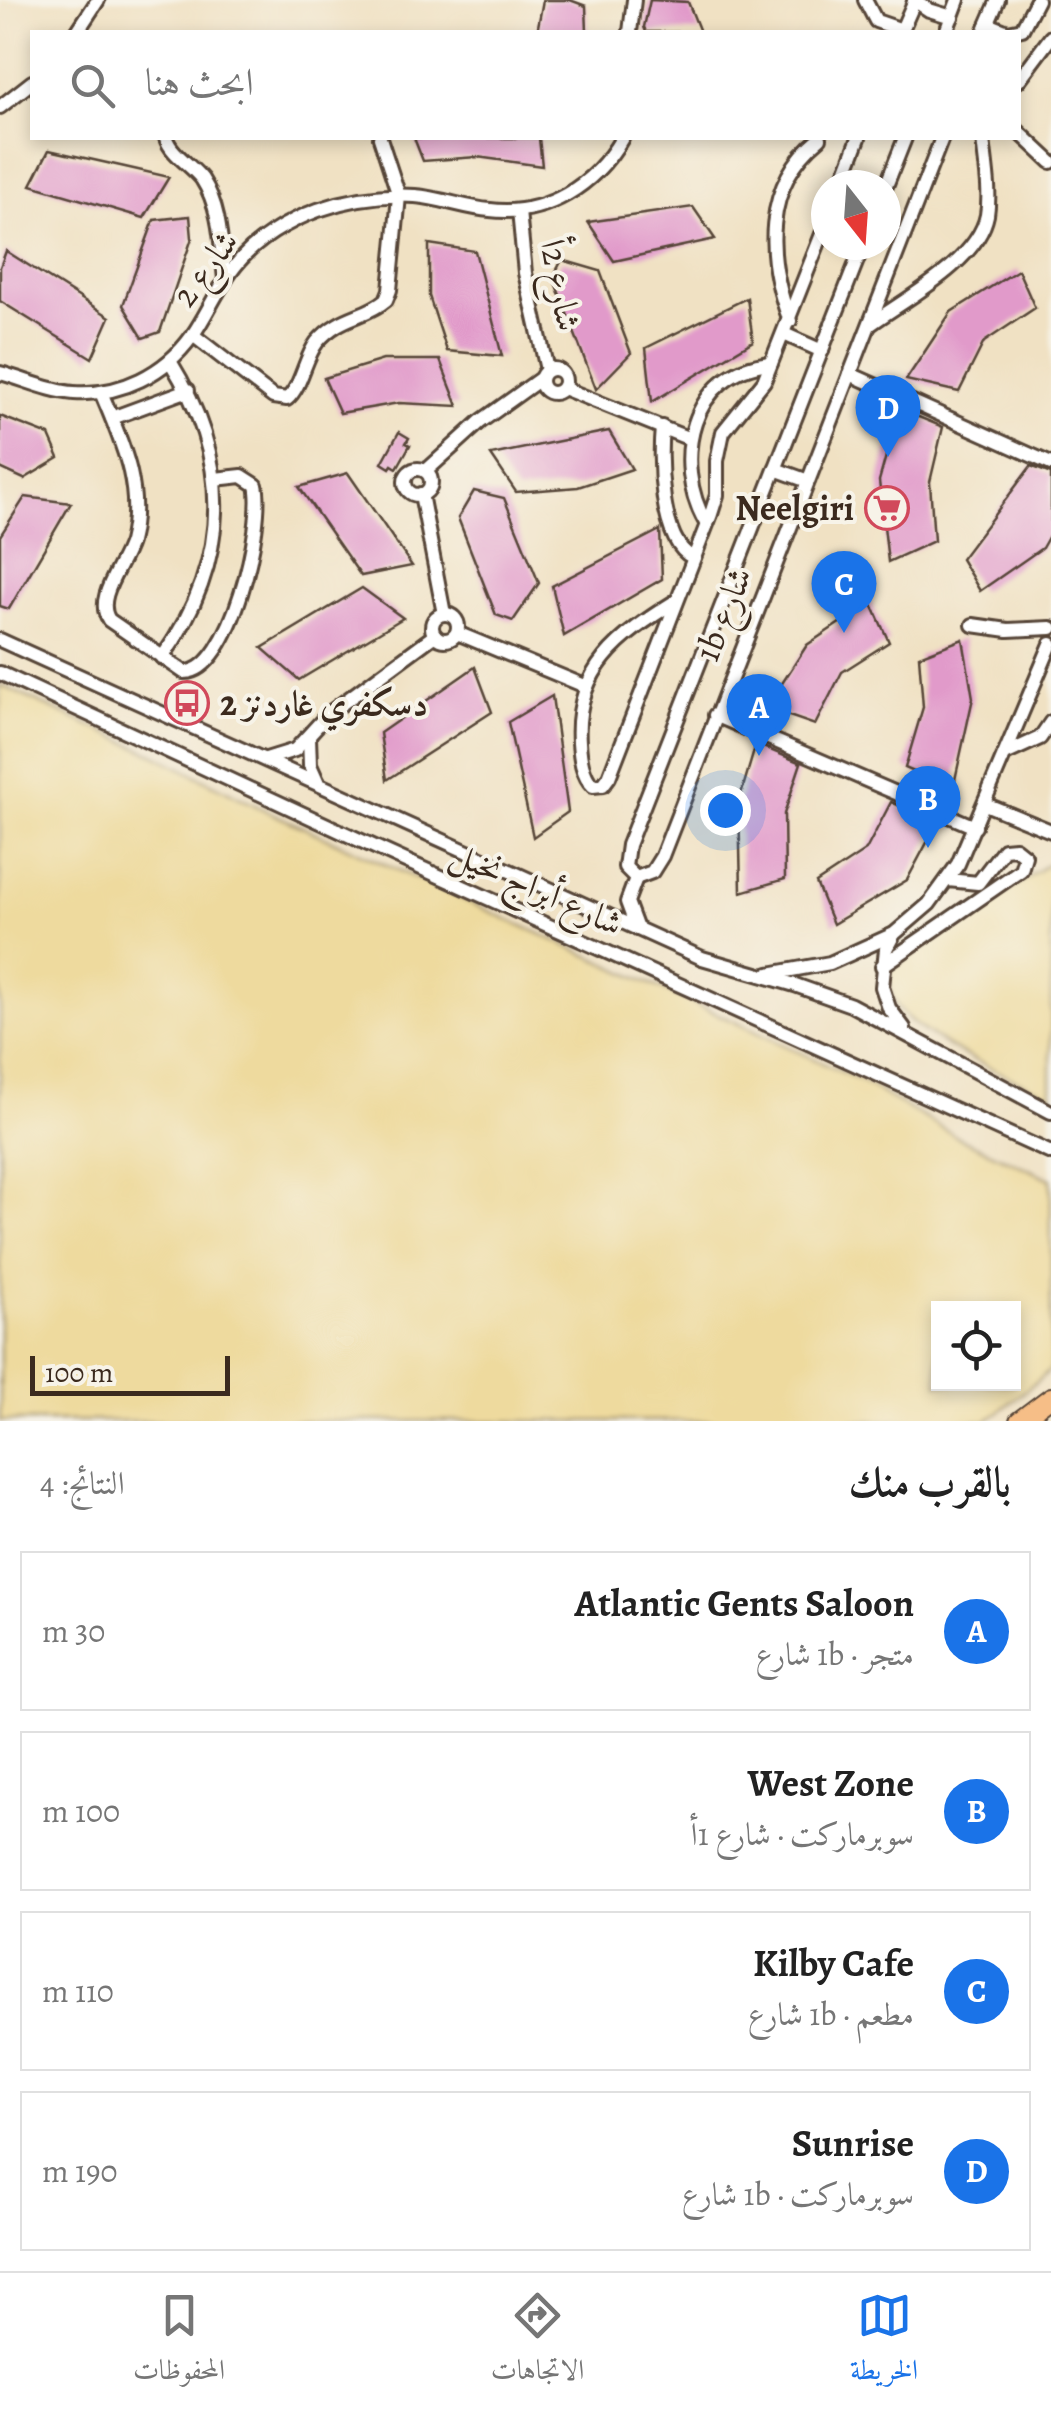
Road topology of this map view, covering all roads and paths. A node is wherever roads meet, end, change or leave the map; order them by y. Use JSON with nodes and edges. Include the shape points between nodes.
{"nodes":[{"id":1,"x":98,"y":0,"type":"edge"},
{"id":2,"x":634,"y":0,"type":"edge"},
{"id":3,"x":866,"y":0,"type":"edge"},
{"id":4,"x":914,"y":0,"type":"edge"},
{"id":5,"x":958,"y":0,"type":"edge"},
{"id":6,"x":998,"y":0,"type":"edge"},
{"id":7,"x":1037,"y":0,"type":"edge"},
{"id":8,"x":952,"y":17,"type":"junction"},
{"id":9,"x":986,"y":28,"type":"edge"},
{"id":10,"x":77,"y":30,"type":"edge"},
{"id":11,"x":630,"y":30,"type":"edge"},
{"id":12,"x":899,"y":30,"type":"edge"},
{"id":13,"x":901,"y":30,"type":"edge"},
{"id":14,"x":947,"y":30,"type":"edge"},
{"id":15,"x":1017,"y":30,"type":"edge"},
{"id":16,"x":1051,"y":38,"type":"edge"},
{"id":17,"x":1021,"y":78,"type":"edge"},
{"id":18,"x":30,"y":84,"type":"edge"},
{"id":19,"x":0,"y":107,"type":"edge"},
{"id":20,"x":1021,"y":134,"type":"edge"},
{"id":21,"x":167,"y":140,"type":"edge"},
{"id":22,"x":381,"y":140,"type":"edge"},
{"id":23,"x":621,"y":140,"type":"edge"},
{"id":24,"x":818,"y":140,"type":"edge"},
{"id":25,"x":857,"y":140,"type":"edge"},
{"id":26,"x":904,"y":140,"type":"edge"},
{"id":27,"x":941,"y":140,"type":"edge"},
{"id":28,"x":984,"y":143,"type":"edge"},
{"id":29,"x":1051,"y":162,"type":"edge"},
{"id":30,"x":846,"y":170,"type":"edge"},
{"id":31,"x":892,"y":170,"type":"edge"},
{"id":32,"x":399,"y":196,"type":"junction"},
{"id":33,"x":519,"y":210,"type":"junction"},
{"id":34,"x":812,"y":260,"type":"edge"},
{"id":35,"x":857,"y":260,"type":"edge"},
{"id":36,"x":225,"y":279,"type":"junction"},
{"id":37,"x":869,"y":326,"type":"junction"},
{"id":38,"x":787,"y":328,"type":"junction"},
{"id":39,"x":192,"y":336,"type":"junction"},
{"id":40,"x":822,"y":351,"type":"junction"},
{"id":41,"x":170,"y":361,"type":"junction"},
{"id":42,"x":771,"y":364,"type":"junction"},
{"id":43,"x":0,"y":373,"type":"edge"},
{"id":44,"x":544,"y":374,"type":"junction"},
{"id":45,"x":850,"y":374,"type":"junction"},
{"id":46,"x":188,"y":390,"type":"junction"},
{"id":47,"x":102,"y":392,"type":"junction"},
{"id":48,"x":112,"y":418,"type":"junction"},
{"id":49,"x":662,"y":427,"type":"junction"},
{"id":50,"x":690,"y":439,"type":"junction"},
{"id":51,"x":1051,"y":464,"type":"edge"},
{"id":52,"x":775,"y":469,"type":"junction"},
{"id":53,"x":426,"y":472,"type":"junction"},
{"id":54,"x":215,"y":479,"type":"junction"},
{"id":55,"x":808,"y":482,"type":"junction"},
{"id":56,"x":421,"y":494,"type":"junction"},
{"id":57,"x":706,"y":523,"type":"junction"},
{"id":58,"x":692,"y":557,"type":"junction"},
{"id":59,"x":676,"y":601,"type":"junction"},
{"id":60,"x":444,"y":614,"type":"junction"},
{"id":61,"x":973,"y":626,"type":"dead end"},
{"id":62,"x":1051,"y":628,"type":"edge"},
{"id":63,"x":457,"y":633,"type":"junction"},
{"id":64,"x":434,"y":635,"type":"junction"},
{"id":65,"x":0,"y":640,"type":"edge"},
{"id":66,"x":1051,"y":644,"type":"edge"},
{"id":67,"x":162,"y":658,"type":"junction"},
{"id":68,"x":0,"y":673,"type":"edge"},
{"id":69,"x":585,"y":686,"type":"junction"},
{"id":70,"x":715,"y":716,"type":"junction"},
{"id":71,"x":1051,"y":722,"type":"edge"},
{"id":72,"x":310,"y":734,"type":"junction"},
{"id":73,"x":1006,"y":754,"type":"junction"},
{"id":74,"x":264,"y":759,"type":"junction"},
{"id":75,"x":318,"y":783,"type":"junction"},
{"id":76,"x":984,"y":804,"type":"junction"},
{"id":77,"x":975,"y":827,"type":"junction"},
{"id":78,"x":1051,"y":831,"type":"edge"},
{"id":79,"x":634,"y":877,"type":"junction"},
{"id":80,"x":948,"y":880,"type":"junction"},
{"id":81,"x":597,"y":910,"type":"junction"},
{"id":82,"x":637,"y":929,"type":"junction"},
{"id":83,"x":894,"y":934,"type":"junction"},
{"id":84,"x":882,"y":966,"type":"junction"},
{"id":85,"x":760,"y":974,"type":"junction"},
{"id":86,"x":918,"y":1038,"type":"junction"},
{"id":87,"x":1051,"y":1112,"type":"edge"},
{"id":88,"x":1051,"y":1153,"type":"edge"},
{"id":89,"x":1051,"y":1397,"type":"edge"},
{"id":90,"x":1018,"y":1421,"type":"edge"}],
"edges":[{"from":1,"to":10,"type":"street"},
{"from":2,"to":11,"type":"street"},
{"from":3,"to":12,"type":"street","via":[[876,20]]},
{"from":4,"to":8,"type":"street"},
{"from":4,"to":13,"type":"street"},
{"from":5,"to":8,"type":"street"},
{"from":6,"to":9,"type":"street"},
{"from":7,"to":15,"type":"street"},
{"from":8,"to":14,"type":"street"},
{"from":16,"to":17,"type":"street"},
{"from":18,"to":19,"type":"street"},
{"from":20,"to":29,"type":"street"},
{"from":21,"to":36,"type":"street","via":[[208,190]]},
{"from":22,"to":32,"type":"street"},
{"from":23,"to":33,"type":"street","name":"شارع 2","via":[[578,188]]},
{"from":24,"to":38,"type":"street","via":[[789,174],[774,214],[772,255]]},
{"from":25,"to":30,"type":"street"},
{"from":26,"to":31,"type":"street"},
{"from":27,"to":37,"type":"street","name":"1b شارع"},
{"from":28,"to":37,"type":"street","via":[[987,212],[977,240]]},
{"from":32,"to":33,"type":"street","name":"شارع 2"},
{"from":32,"to":36,"type":"street","name":"شارع 2","via":[[354,199],[292,221],[255,246]]},
{"from":32,"to":39,"type":"street","via":[[389,295],[328,332],[307,358],[291,397],[273,397]]},
{"from":33,"to":44,"type":"street","name":"شارع 2أ"},
{"from":34,"to":38,"type":"street"},
{"from":35,"to":40,"type":"street","name":"1b شارع"},
{"from":36,"to":39,"type":"street","name":"شارع 2"},
{"from":37,"to":45,"type":"street","name":"1b شارع"},
{"from":38,"to":40,"type":"street"},
{"from":38,"to":42,"type":"street"},
{"from":39,"to":41,"type":"street","name":"شارع 2"},
{"from":40,"to":52,"type":"street","name":"1b شارع"},
{"from":41,"to":46,"type":"street"},
{"from":41,"to":47,"type":"street","name":"شارع 2","via":[[146,378]]},
{"from":42,"to":50,"type":"street","via":[[739,372],[716,390]]},
{"from":42,"to":57,"type":"street","via":[[723,432],[717,495]]},
{"from":43,"to":47,"type":"street","name":"شارع 2","via":[[65,392]]},
{"from":44,"to":49,"type":"street","via":[[562,373],[563,388]]},
{"from":44,"to":53,"type":"street","name":"شارع 2أ"},
{"from":45,"to":51,"type":"street"},
{"from":45,"to":55,"type":"street","name":"1b شارع"},
{"from":46,"to":48,"type":"street"},
{"from":46,"to":54,"type":"street"},
{"from":47,"to":48,"type":"street"},
{"from":48,"to":67,"type":"street","via":[[128,458],[134,516],[103,609],[108,620]]},
{"from":49,"to":50,"type":"street"},
{"from":49,"to":58,"type":"street","via":[[665,500],[678,546]]},
{"from":50,"to":57,"type":"street","via":[[688,474]]},
{"from":52,"to":55,"type":"street"},
{"from":52,"to":79,"type":"street","name":"1b شارع","via":[[628,845],[625,861]]},
{"from":53,"to":56,"type":"street","via":[[430,484]]},
{"from":53,"to":56,"type":"street","via":[[412,470],[406,478],[409,490]]},
{"from":54,"to":67,"type":"street","via":[[206,573]]},
{"from":54,"to":67,"type":"street","via":[[248,477],[258,490],[244,582],[224,635],[202,669],[184,672]]},
{"from":55,"to":70,"type":"street","name":"1b شارع"},
{"from":56,"to":60,"type":"street"},
{"from":57,"to":58,"type":"street"},
{"from":58,"to":59,"type":"street"},
{"from":59,"to":69,"type":"street","via":[[615,644]]},
{"from":59,"to":69,"type":"street","via":[[609,777],[598,786],[589,783],[581,760]]},
{"from":60,"to":63,"type":"street","via":[[457,622]]},
{"from":60,"to":64,"type":"street","via":[[432,624]]},
{"from":61,"to":62,"type":"street"},
{"from":63,"to":64,"type":"street","via":[[446,640]]},
{"from":63,"to":69,"type":"street"},
{"from":64,"to":72,"type":"street"},
{"from":65,"to":74,"type":"street","name":"شارع أبراج نخيل"},
{"from":66,"to":73,"type":"street"},
{"from":68,"to":88,"type":"street","name":"شارع أبراج نخيل"},
{"from":70,"to":77,"type":"street"},
{"from":70,"to":79,"type":"street","name":"1b شارع","via":[[662,856],[652,872]]},
{"from":71,"to":73,"type":"street","via":[[1040,738]]},
{"from":72,"to":74,"type":"street","via":[[285,754]]},
{"from":72,"to":75,"type":"street"},
{"from":73,"to":76,"type":"street"},
{"from":74,"to":75,"type":"street","name":"شارع أبراج نخيل"},
{"from":75,"to":81,"type":"street","name":"شارع أبراج نخيل"},
{"from":76,"to":77,"type":"street"},
{"from":76,"to":78,"type":"street"},
{"from":77,"to":80,"type":"street"},
{"from":79,"to":81,"type":"street"},
{"from":79,"to":82,"type":"street","name":"1b شارع","via":[[627,902]]},
{"from":80,"to":83,"type":"street"},
{"from":80,"to":84,"type":"street","via":[[978,883],[1004,849],[1025,856],[1020,870]]},
{"from":81,"to":82,"type":"street","name":"شارع أبراج نخيل"},
{"from":82,"to":85,"type":"street","name":"شارع أبراج نخيل"},
{"from":83,"to":84,"type":"street"},
{"from":83,"to":85,"type":"street","via":[[830,963]]},
{"from":84,"to":86,"type":"street","via":[[889,1008]]},
{"from":85,"to":86,"type":"street","name":"شارع أبراج نخيل","via":[[824,994]]},
{"from":86,"to":87,"type":"street","name":"شارع أبراج نخيل"},
{"from":89,"to":90,"type":"main road"}]}
